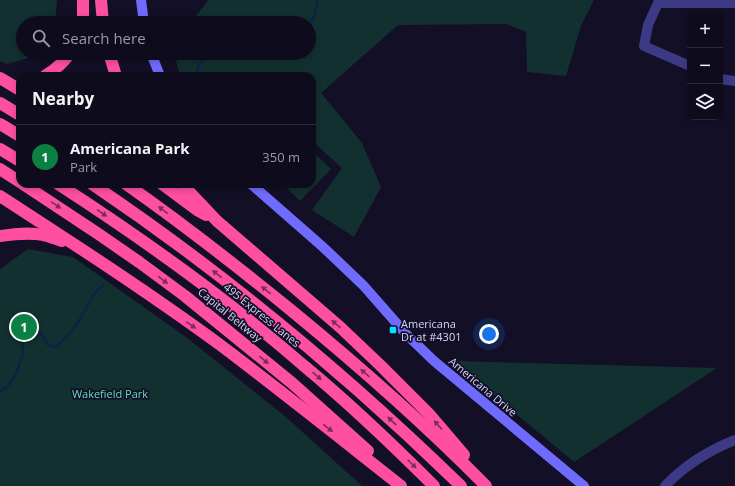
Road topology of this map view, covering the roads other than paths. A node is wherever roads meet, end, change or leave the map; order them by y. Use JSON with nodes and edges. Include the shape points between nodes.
{"nodes":[{"id":1,"x":83,"y":0,"type":"edge"},
{"id":2,"x":100,"y":0,"type":"edge"},
{"id":3,"x":141,"y":0,"type":"edge"},
{"id":4,"x":735,"y":3,"type":"edge"},
{"id":5,"x":84,"y":16,"type":"edge"},
{"id":6,"x":102,"y":16,"type":"edge"},
{"id":7,"x":143,"y":16,"type":"edge"},
{"id":8,"x":64,"y":60,"type":"edge"},
{"id":9,"x":111,"y":60,"type":"edge"},
{"id":10,"x":154,"y":60,"type":"edge"},
{"id":11,"x":687,"y":65,"type":"edge"},
{"id":12,"x":52,"y":72,"type":"edge"},
{"id":13,"x":115,"y":72,"type":"edge"},
{"id":14,"x":158,"y":72,"type":"edge"},
{"id":15,"x":0,"y":74,"type":"edge"},
{"id":16,"x":0,"y":78,"type":"edge"},
{"id":17,"x":16,"y":78,"type":"edge"},
{"id":18,"x":723,"y":79,"type":"edge"},
{"id":19,"x":735,"y":81,"type":"edge"},
{"id":20,"x":16,"y":88,"type":"edge"},
{"id":21,"x":0,"y":103,"type":"edge"},
{"id":22,"x":16,"y":113,"type":"edge"},
{"id":23,"x":0,"y":124,"type":"edge"},
{"id":24,"x":16,"y":134,"type":"edge"},
{"id":25,"x":0,"y":149,"type":"edge"},
{"id":26,"x":16,"y":158,"type":"edge"},
{"id":27,"x":0,"y":169,"type":"edge"},
{"id":28,"x":16,"y":179,"type":"edge"},
{"id":29,"x":29,"y":188,"type":"edge"},
{"id":30,"x":64,"y":188,"type":"edge"},
{"id":31,"x":98,"y":188,"type":"edge"},
{"id":32,"x":132,"y":188,"type":"edge"},
{"id":33,"x":167,"y":188,"type":"edge"},
{"id":34,"x":186,"y":188,"type":"edge"},
{"id":35,"x":256,"y":188,"type":"edge"},
{"id":36,"x":0,"y":196,"type":"edge"},
{"id":37,"x":217,"y":221,"type":"junction"},
{"id":38,"x":0,"y":236,"type":"edge"},
{"id":39,"x":124,"y":278,"type":"junction"},
{"id":40,"x":735,"y":440,"type":"edge"},
{"id":41,"x":401,"y":486,"type":"edge"},
{"id":42,"x":405,"y":486,"type":"edge"},
{"id":43,"x":434,"y":486,"type":"edge"},
{"id":44,"x":461,"y":486,"type":"edge"},
{"id":45,"x":486,"y":486,"type":"edge"},
{"id":46,"x":491,"y":486,"type":"edge"},
{"id":47,"x":584,"y":486,"type":"edge"},
{"id":48,"x":665,"y":486,"type":"edge"}],
"edges":[{"from":1,"to":5,"type":"highway"},
{"from":2,"to":6,"type":"highway"},
{"from":3,"to":7,"type":"street"},
{"from":4,"to":11,"type":"street","via":[[658,3],[648,25],[644,46]]},
{"from":8,"to":12,"type":"highway"},
{"from":9,"to":13,"type":"highway"},
{"from":10,"to":14,"type":"street"},
{"from":15,"to":17,"type":"highway"},
{"from":16,"to":20,"type":"highway"},
{"from":18,"to":19,"type":"street"},
{"from":21,"to":22,"type":"highway"},
{"from":23,"to":24,"type":"highway"},
{"from":25,"to":26,"type":"highway"},
{"from":27,"to":28,"type":"highway"},
{"from":29,"to":42,"type":"highway","name":"Capital Beltway","one_way":true,"via":[[139,262],[212,318],[292,383]]},
{"from":30,"to":43,"type":"highway","name":"495 Express Lanes","one_way":true,"via":[[174,263],[251,322],[303,364]]},
{"from":44,"to":31,"type":"highway","name":"495 Express Lanes","one_way":true,"via":[[300,341],[198,259]]},
{"from":45,"to":32,"type":"highway","one_way":true,"via":[[411,413],[311,326]]},
{"from":33,"to":37,"type":"highway"},
{"from":34,"to":37,"type":"highway"},
{"from":35,"to":47,"type":"street","name":"Americana Drive","via":[[363,285],[406,334],[434,361]]},
{"from":36,"to":39,"type":"highway"},
{"from":46,"to":37,"type":"highway","one_way":true,"via":[[429,414],[380,365]]},
{"from":38,"to":39,"type":"highway","via":[[43,235],[58,240],[86,253]]},
{"from":39,"to":41,"type":"highway","one_way":true,"via":[[261,376]]},
{"from":40,"to":48,"type":"street","via":[[697,460]]}]}
